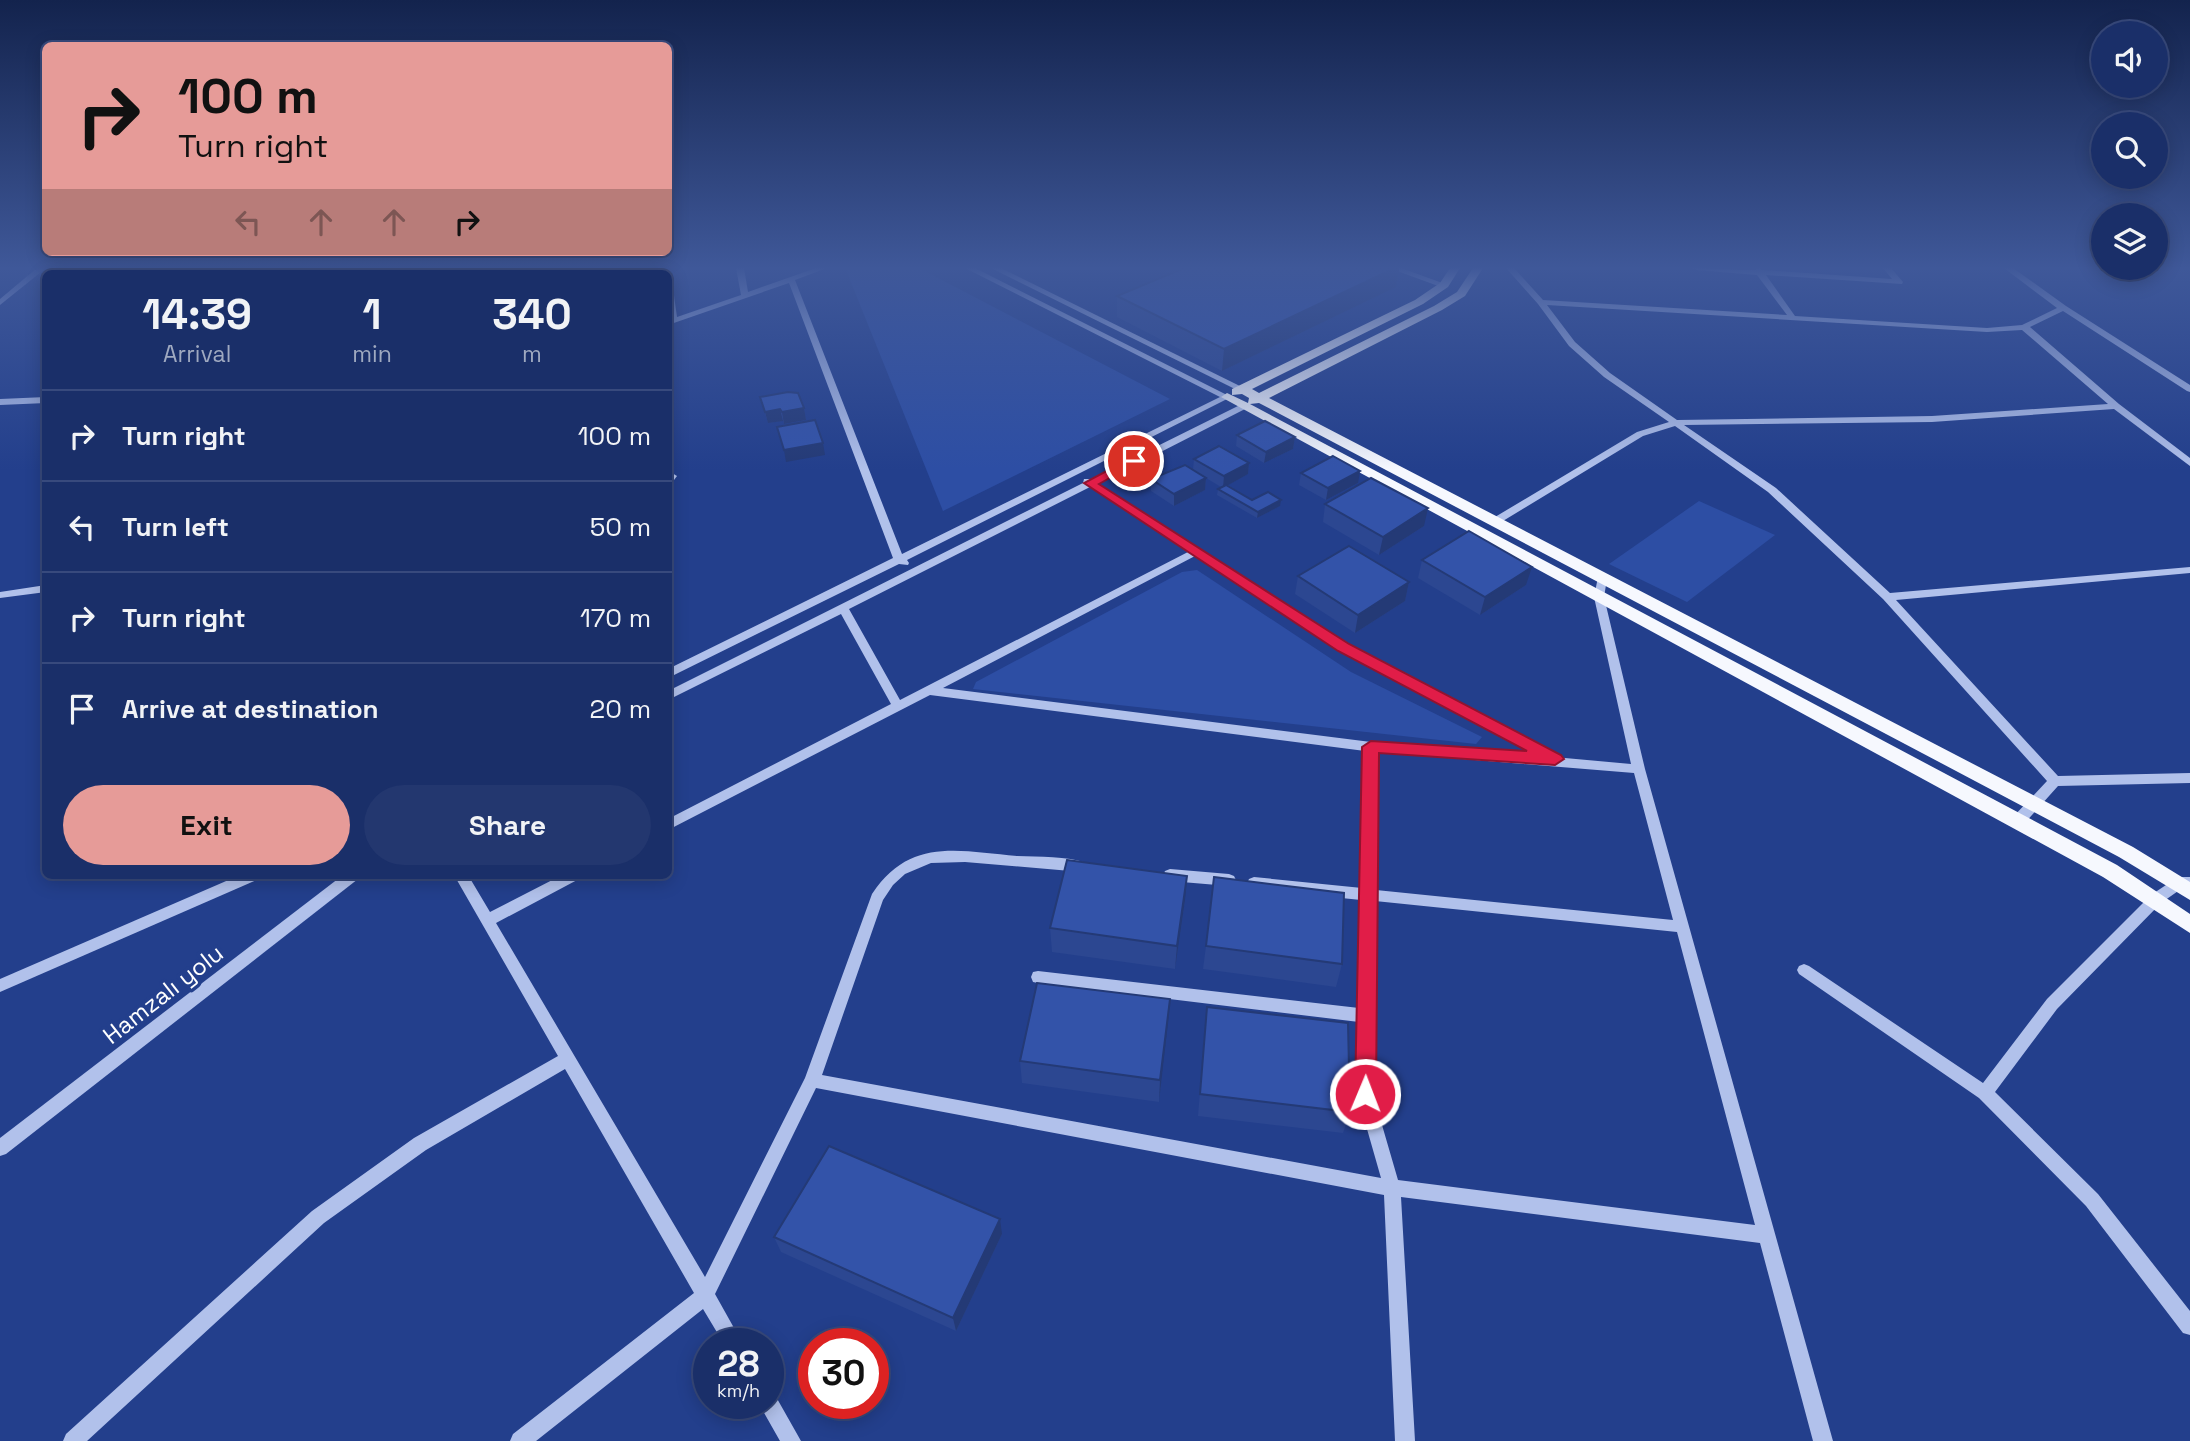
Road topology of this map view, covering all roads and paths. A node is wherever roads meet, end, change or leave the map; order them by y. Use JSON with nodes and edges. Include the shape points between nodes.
{"nodes":[{"id":1,"x":813,"y":335,"type":"edge"},
{"id":2,"x":1111,"y":335,"type":"edge"},
{"id":3,"x":1123,"y":335,"type":"edge"},
{"id":4,"x":1358,"y":335,"type":"edge"},
{"id":5,"x":1379,"y":335,"type":"edge"},
{"id":6,"x":1566,"y":335,"type":"edge"},
{"id":7,"x":2034,"y":335,"type":"edge"},
{"id":8,"x":2106,"y":335,"type":"edge"},
{"id":9,"x":2190,"y":389,"type":"edge"},
{"id":10,"x":1243,"y":398,"type":"junction"},
{"id":11,"x":42,"y":400,"type":"edge"},
{"id":12,"x":0,"y":402,"type":"edge"},
{"id":13,"x":2116,"y":406,"type":"junction"},
{"id":14,"x":1679,"y":422,"type":"junction"},
{"id":15,"x":2190,"y":463,"type":"edge"},
{"id":16,"x":1074,"y":473,"type":"junction"},
{"id":17,"x":1090,"y":483,"type":"junction"},
{"id":18,"x":1494,"y":522,"type":"junction"},
{"id":19,"x":1194,"y":553,"type":"junction"},
{"id":20,"x":900,"y":559,"type":"junction"},
{"id":21,"x":2190,"y":570,"type":"edge"},
{"id":22,"x":916,"y":571,"type":"junction"},
{"id":23,"x":1602,"y":579,"type":"junction"},
{"id":24,"x":42,"y":589,"type":"edge"},
{"id":25,"x":0,"y":595,"type":"edge"},
{"id":26,"x":1599,"y":597,"type":"junction"},
{"id":27,"x":1887,"y":597,"type":"junction"},
{"id":28,"x":843,"y":608,"type":"junction"},
{"id":29,"x":672,"y":672,"type":"edge"},
{"id":30,"x":927,"y":690,"type":"junction"},
{"id":31,"x":672,"y":694,"type":"edge"},
{"id":32,"x":898,"y":706,"type":"junction"},
{"id":33,"x":1371,"y":747,"type":"junction"},
{"id":34,"x":1555,"y":759,"type":"junction"},
{"id":35,"x":1639,"y":769,"type":"junction"},
{"id":36,"x":2190,"y":778,"type":"edge"},
{"id":37,"x":2055,"y":781,"type":"junction"},
{"id":38,"x":2033,"y":803,"type":"junction"},
{"id":39,"x":2018,"y":821,"type":"junction"},
{"id":40,"x":672,"y":823,"type":"edge"},
{"id":41,"x":1097,"y":868,"type":"edge"},
{"id":42,"x":1151,"y":873,"type":"edge"},
{"id":43,"x":243,"y":879,"type":"edge"},
{"id":44,"x":347,"y":879,"type":"edge"},
{"id":45,"x":463,"y":879,"type":"edge"},
{"id":46,"x":566,"y":879,"type":"edge"},
{"id":47,"x":2186,"y":886,"type":"edge"},
{"id":48,"x":1368,"y":893,"type":"junction"},
{"id":49,"x":2156,"y":899,"type":"junction"},
{"id":50,"x":488,"y":920,"type":"junction"},
{"id":51,"x":2190,"y":925,"type":"edge"},
{"id":52,"x":1683,"y":927,"type":"junction"},
{"id":53,"x":1804,"y":970,"type":"dead end"},
{"id":54,"x":1038,"y":977,"type":"dead end"},
{"id":55,"x":0,"y":986,"type":"edge"},
{"id":56,"x":1367,"y":1016,"type":"junction"},
{"id":57,"x":568,"y":1059,"type":"junction"},
{"id":58,"x":812,"y":1080,"type":"junction"},
{"id":59,"x":1985,"y":1093,"type":"junction"},
{"id":60,"x":0,"y":1149,"type":"edge"},
{"id":61,"x":1392,"y":1188,"type":"junction"},
{"id":62,"x":1767,"y":1235,"type":"junction"},
{"id":63,"x":705,"y":1296,"type":"junction"},
{"id":64,"x":2190,"y":1326,"type":"edge"},
{"id":65,"x":724,"y":1328,"type":"edge"},
{"id":66,"x":778,"y":1419,"type":"edge"},
{"id":67,"x":73,"y":1441,"type":"edge"},
{"id":68,"x":520,"y":1441,"type":"edge"},
{"id":69,"x":791,"y":1441,"type":"edge"},
{"id":70,"x":1405,"y":1441,"type":"edge"},
{"id":71,"x":1823,"y":1441,"type":"edge"}],
"edges":[{"from":1,"to":20,"type":"street"},
{"from":2,"to":10,"type":"street"},
{"from":3,"to":10,"type":"street"},
{"from":4,"to":10,"type":"main road"},
{"from":5,"to":10,"type":"main road"},
{"from":6,"to":14,"type":"street","via":[[1598,367]]},
{"from":7,"to":13,"type":"street"},
{"from":8,"to":9,"type":"street"},
{"from":10,"to":16,"type":"street"},
{"from":10,"to":17,"type":"street"},
{"from":10,"to":18,"type":"main road"},
{"from":10,"to":26,"type":"main road"},
{"from":11,"to":12,"type":"street"},
{"from":13,"to":14,"type":"street","via":[[1932,419]]},
{"from":13,"to":15,"type":"street"},
{"from":14,"to":18,"type":"street","via":[[1640,434]]},
{"from":14,"to":27,"type":"street","via":[[1772,490]]},
{"from":16,"to":17,"type":"street"},
{"from":16,"to":20,"type":"street"},
{"from":17,"to":19,"type":"street"},
{"from":17,"to":22,"type":"street"},
{"from":18,"to":23,"type":"main road"},
{"from":19,"to":30,"type":"street"},
{"from":19,"to":34,"type":"street","via":[[1343,648]]},
{"from":20,"to":22,"type":"street"},
{"from":20,"to":29,"type":"street"},
{"from":21,"to":27,"type":"street"},
{"from":22,"to":28,"type":"street"},
{"from":23,"to":26,"type":"street"},
{"from":23,"to":38,"type":"main road"},
{"from":24,"to":25,"type":"street"},
{"from":26,"to":35,"type":"street"},
{"from":26,"to":39,"type":"main road"},
{"from":27,"to":37,"type":"street"},
{"from":28,"to":31,"type":"street"},
{"from":28,"to":32,"type":"street"},
{"from":30,"to":32,"type":"street"},
{"from":30,"to":33,"type":"street"},
{"from":32,"to":40,"type":"street"},
{"from":33,"to":34,"type":"street"},
{"from":33,"to":48,"type":"street"},
{"from":34,"to":35,"type":"street"},
{"from":35,"to":52,"type":"street"},
{"from":36,"to":37,"type":"street"},
{"from":37,"to":38,"type":"street"},
{"from":38,"to":39,"type":"street"},
{"from":38,"to":47,"type":"main road"},
{"from":39,"to":49,"type":"main road"},
{"from":41,"to":58,"type":"street","via":[[947,855],[921,859],[898,870],[877,898]]},
{"from":42,"to":48,"type":"street"},
{"from":43,"to":55,"type":"street"},
{"from":44,"to":60,"type":"street","name":"Hamzalı yolu"},
{"from":45,"to":50,"type":"street"},
{"from":46,"to":50,"type":"street"},
{"from":47,"to":49,"type":"street"},
{"from":48,"to":52,"type":"street"},
{"from":48,"to":56,"type":"street"},
{"from":49,"to":51,"type":"main road"},
{"from":49,"to":59,"type":"street","via":[[2052,1004]]},
{"from":50,"to":57,"type":"street"},
{"from":52,"to":62,"type":"street"},
{"from":53,"to":59,"type":"street"},
{"from":54,"to":56,"type":"street"},
{"from":56,"to":61,"type":"street","via":[[1365,1094]]},
{"from":57,"to":63,"type":"street"},
{"from":57,"to":67,"type":"street","via":[[420,1144],[318,1217]]},
{"from":58,"to":61,"type":"street"},
{"from":58,"to":63,"type":"street"},
{"from":59,"to":64,"type":"street","via":[[2092,1200]]},
{"from":61,"to":62,"type":"street"},
{"from":61,"to":70,"type":"street"},
{"from":62,"to":71,"type":"street"},
{"from":63,"to":65,"type":"street"},
{"from":63,"to":68,"type":"street"},
{"from":66,"to":69,"type":"street"}]}
